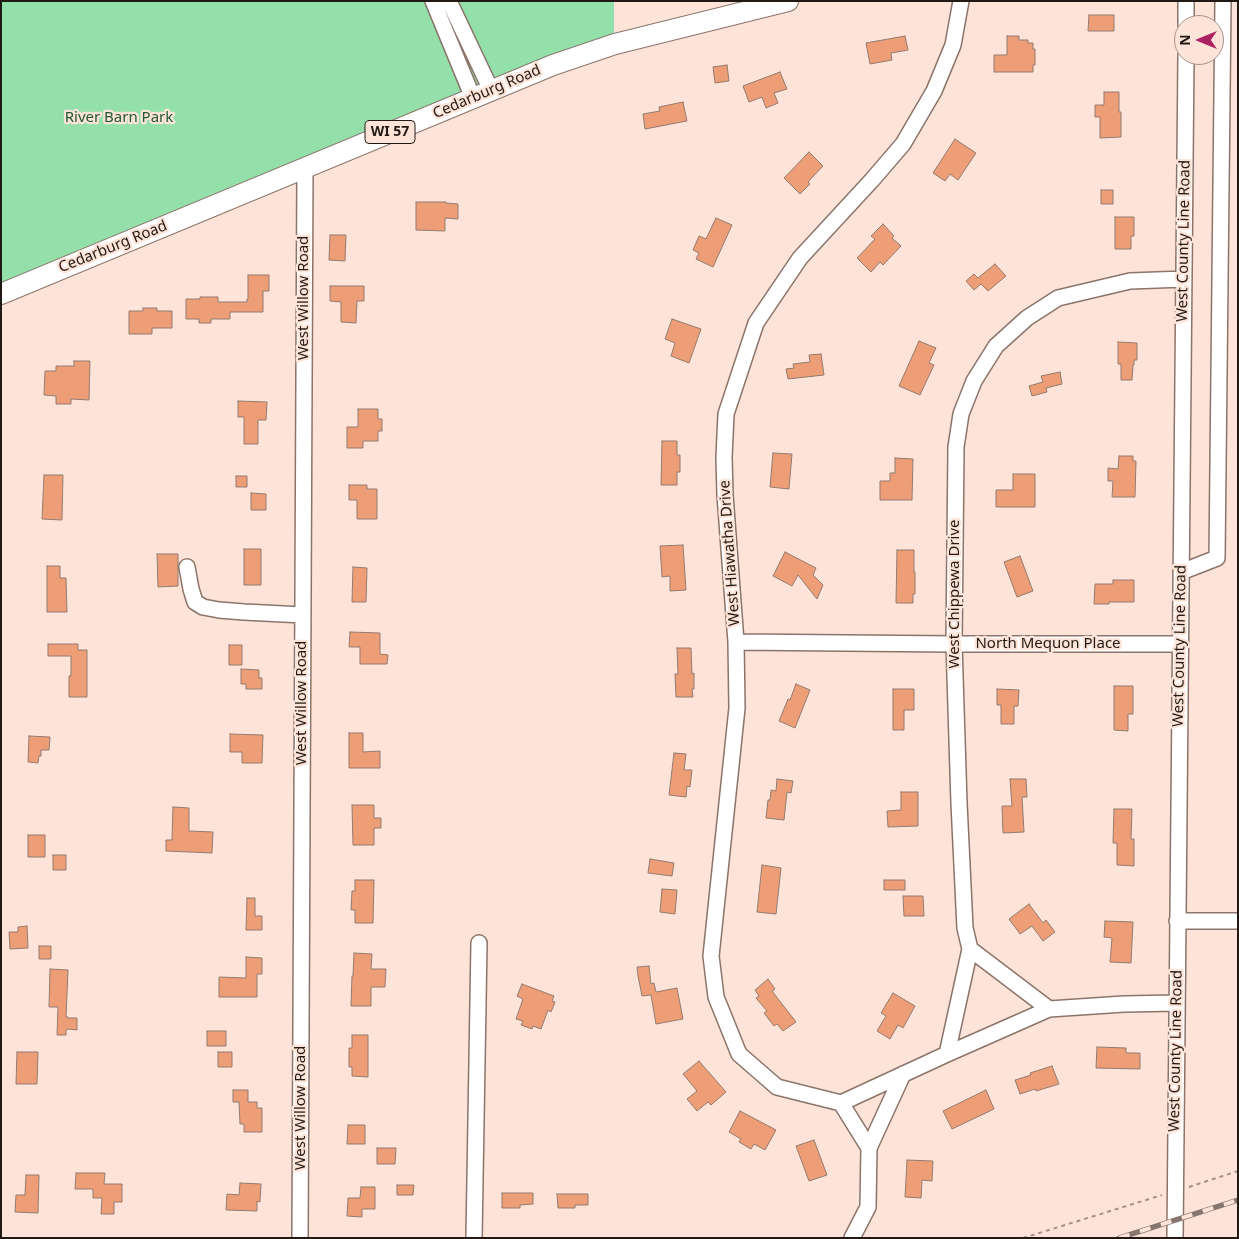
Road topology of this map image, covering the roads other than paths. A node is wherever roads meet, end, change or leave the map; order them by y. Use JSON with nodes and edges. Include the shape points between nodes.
{"nodes":[{"id":1,"x":433,"y":1,"type":"edge"},
{"id":2,"x":449,"y":1,"type":"edge"},
{"id":3,"x":788,"y":1,"type":"edge"},
{"id":4,"x":961,"y":1,"type":"edge"},
{"id":5,"x":1186,"y":1,"type":"edge"},
{"id":6,"x":1223,"y":1,"type":"edge"},
{"id":7,"x":1186,"y":15,"type":"edge"},
{"id":8,"x":1186,"y":65,"type":"edge"},
{"id":9,"x":491,"y":90,"type":"junction"},
{"id":10,"x":473,"y":98,"type":"junction"},
{"id":11,"x":305,"y":168,"type":"junction"},
{"id":12,"x":1184,"y":279,"type":"junction"},
{"id":13,"x":1,"y":294,"type":"edge"},
{"id":14,"x":187,"y":567,"type":"dead end"},
{"id":15,"x":1181,"y":572,"type":"junction"},
{"id":16,"x":303,"y":615,"type":"junction"},
{"id":17,"x":736,"y":642,"type":"junction"},
{"id":18,"x":954,"y":644,"type":"junction"},
{"id":19,"x":1181,"y":644,"type":"junction"},
{"id":20,"x":1178,"y":921,"type":"junction"},
{"id":21,"x":1238,"y":922,"type":"edge"},
{"id":22,"x":479,"y":943,"type":"dead end"},
{"id":23,"x":970,"y":949,"type":"junction"},
{"id":24,"x":1177,"y":1003,"type":"junction"},
{"id":25,"x":1049,"y":1009,"type":"junction"},
{"id":26,"x":947,"y":1054,"type":"junction"},
{"id":27,"x":902,"y":1074,"type":"junction"},
{"id":28,"x":840,"y":1103,"type":"junction"},
{"id":29,"x":869,"y":1148,"type":"junction"},
{"id":30,"x":300,"y":1238,"type":"edge"},
{"id":31,"x":474,"y":1238,"type":"edge"},
{"id":32,"x":852,"y":1238,"type":"edge"},
{"id":33,"x":1175,"y":1238,"type":"edge"}],
"edges":[{"from":1,"to":10,"type":"street"},
{"from":2,"to":9,"type":"street"},
{"from":3,"to":9,"type":"main road","name":"Cedarburg Road","number":"WI 57","via":[[615,44]]},
{"from":4,"to":17,"type":"street","name":"West Hiawatha Drive","via":[[953,45],[934,90],[903,144],[800,258],[756,323],[726,414],[725,495]]},
{"from":5,"to":7,"type":"street"},
{"from":6,"to":15,"type":"street","via":[[1217,558]]},
{"from":8,"to":12,"type":"street","name":"West County Line Road"},
{"from":9,"to":10,"type":"main road","name":"Cedarburg Road","number":"WI 57"},
{"from":10,"to":11,"type":"main road","name":"Cedarburg Road","number":"WI 57"},
{"from":11,"to":13,"type":"main road","name":"Cedarburg Road","number":"WI 57"},
{"from":11,"to":16,"type":"street","name":"West Willow Road"},
{"from":12,"to":15,"type":"street","name":"West County Line Road"},
{"from":12,"to":18,"type":"street","name":"West Chippewa Drive","via":[[1130,281],[1058,298],[1027,318],[996,346],[974,381],[961,414],[956,447]]},
{"from":14,"to":16,"type":"street","via":[[195,602],[203,607]]},
{"from":15,"to":19,"type":"street","name":"West County Line Road"},
{"from":16,"to":30,"type":"street","name":"West Willow Road"},
{"from":17,"to":18,"type":"street","name":"North Mequon Place"},
{"from":17,"to":28,"type":"street","name":"West Hiawatha Drive","via":[[738,708],[711,956],[716,997],[739,1054],[777,1087]]},
{"from":18,"to":19,"type":"street","name":"North Mequon Place"},
{"from":18,"to":23,"type":"street","name":"West Chippewa Drive","via":[[958,803],[965,928]]},
{"from":19,"to":20,"type":"street","name":"West County Line Road"},
{"from":20,"to":21,"type":"street"},
{"from":20,"to":24,"type":"street","name":"West County Line Road"},
{"from":22,"to":31,"type":"street"},
{"from":23,"to":25,"type":"street"},
{"from":23,"to":26,"type":"street","name":"West Chippewa Drive"},
{"from":24,"to":25,"type":"street"},
{"from":24,"to":33,"type":"street","name":"West County Line Road"},
{"from":25,"to":26,"type":"street"},
{"from":26,"to":27,"type":"street"},
{"from":27,"to":28,"type":"street"},
{"from":27,"to":29,"type":"street"},
{"from":28,"to":29,"type":"street"},
{"from":29,"to":32,"type":"street","via":[[868,1207]]}]}
